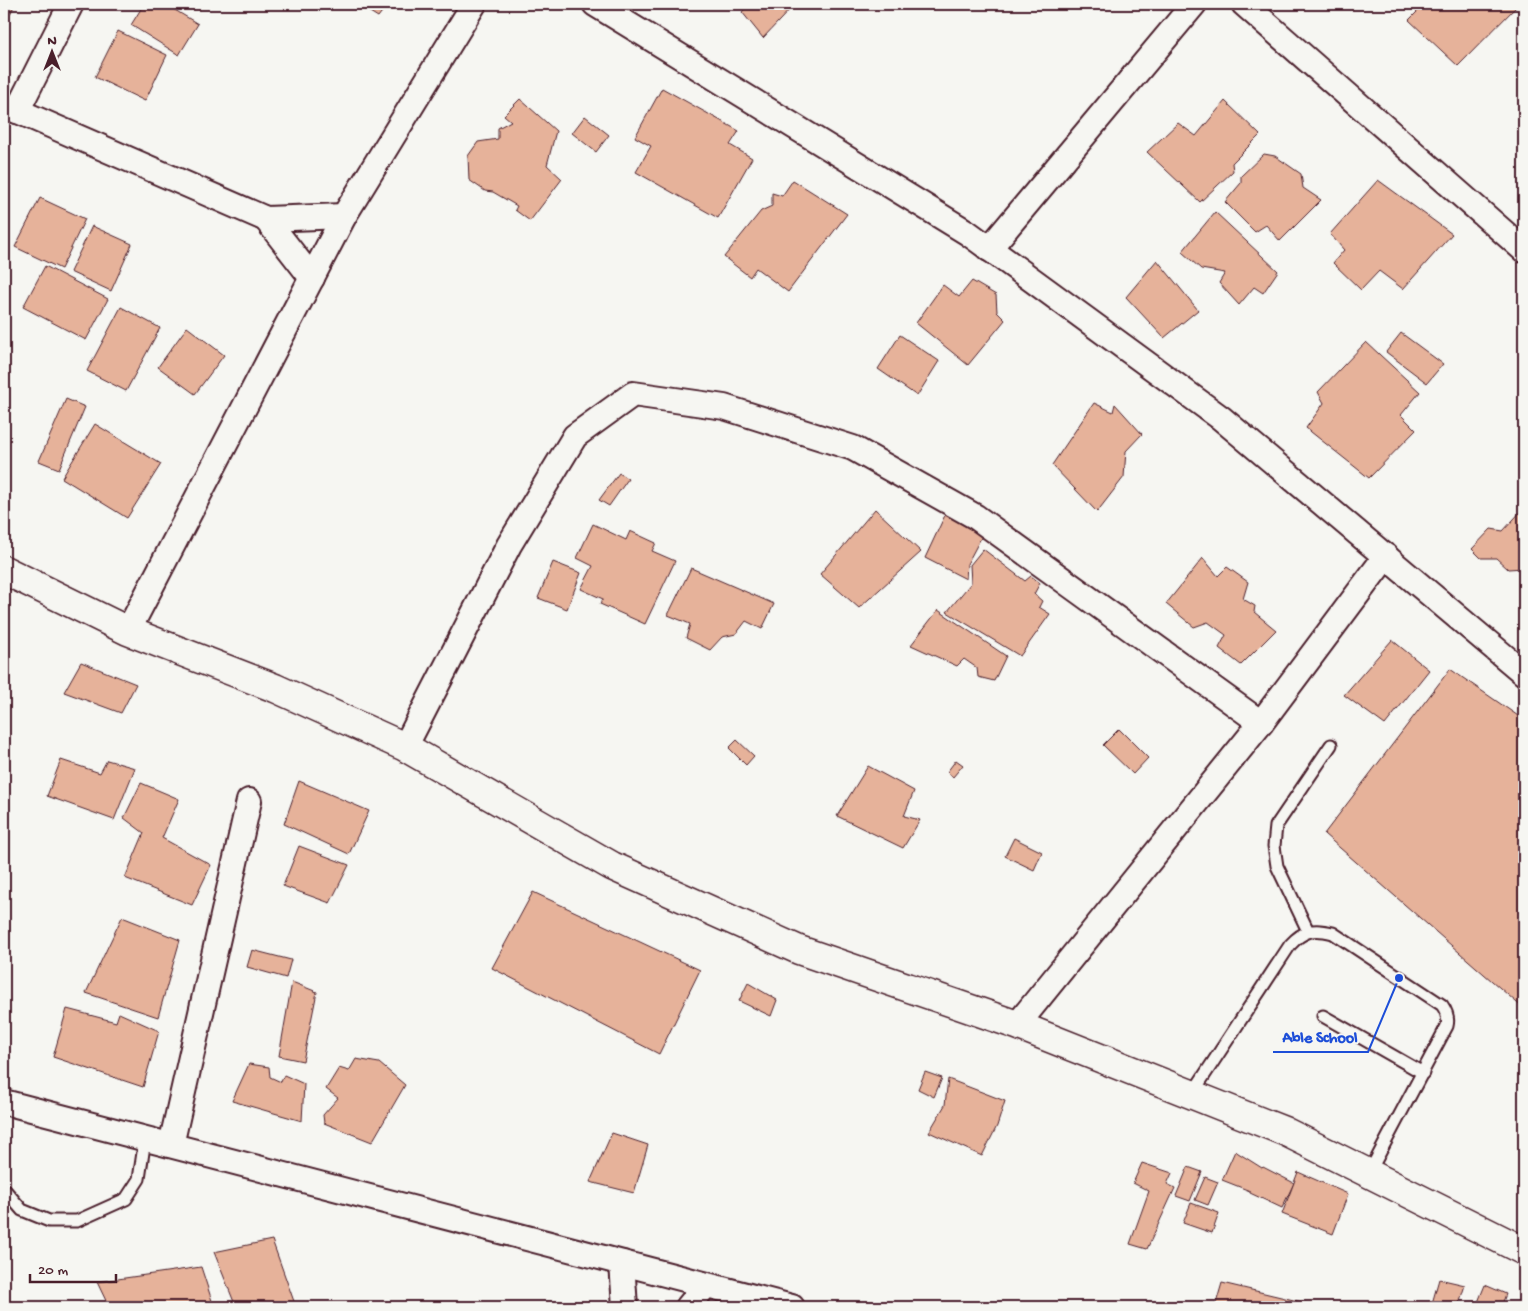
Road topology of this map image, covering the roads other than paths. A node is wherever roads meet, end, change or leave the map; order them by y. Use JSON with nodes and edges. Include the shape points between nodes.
{"nodes":[{"id":1,"x":71,"y":4,"type":"edge"},
{"id":2,"x":474,"y":4,"type":"edge"},
{"id":3,"x":595,"y":4,"type":"edge"},
{"id":4,"x":1194,"y":4,"type":"edge"},
{"id":5,"x":1244,"y":4,"type":"edge"},
{"id":6,"x":10,"y":108,"type":"edge"},
{"id":7,"x":344,"y":216,"type":"junction"},
{"id":8,"x":266,"y":219,"type":"junction"},
{"id":9,"x":989,"y":249,"type":"junction"},
{"id":10,"x":1524,"y":250,"type":"edge"},
{"id":11,"x":312,"y":278,"type":"junction"},
{"id":12,"x":1386,"y":556,"type":"junction"},
{"id":13,"x":4,"y":570,"type":"edge"},
{"id":14,"x":128,"y":631,"type":"junction"},
{"id":15,"x":1524,"y":673,"type":"edge"},
{"id":16,"x":1261,"y":723,"type":"junction"},
{"id":17,"x":1331,"y":744,"type":"dead end"},
{"id":18,"x":405,"y":747,"type":"junction"},
{"id":19,"x":249,"y":800,"type":"dead end"},
{"id":20,"x":1308,"y":931,"type":"junction"},
{"id":21,"x":1323,"y":1016,"type":"dead end"},
{"id":22,"x":1017,"y":1025,"type":"junction"},
{"id":23,"x":1423,"y":1073,"type":"junction"},
{"id":24,"x":1192,"y":1094,"type":"junction"},
{"id":25,"x":4,"y":1102,"type":"edge"},
{"id":26,"x":145,"y":1139,"type":"junction"},
{"id":27,"x":171,"y":1145,"type":"junction"},
{"id":28,"x":1369,"y":1173,"type":"junction"},
{"id":29,"x":4,"y":1189,"type":"edge"},
{"id":30,"x":1524,"y":1252,"type":"edge"},
{"id":31,"x":622,"y":1263,"type":"junction"},
{"id":32,"x":706,"y":1285,"type":"junction"},
{"id":33,"x":626,"y":1307,"type":"edge"},
{"id":34,"x":688,"y":1307,"type":"edge"},
{"id":35,"x":792,"y":1307,"type":"edge"}],
"edges":[{"from":1,"to":6,"type":"street"},
{"from":2,"to":7,"type":"street"},
{"from":3,"to":9,"type":"street"},
{"from":4,"to":9,"type":"street"},
{"from":5,"to":10,"type":"street"},
{"from":6,"to":8,"type":"street"},
{"from":7,"to":8,"type":"street"},
{"from":7,"to":11,"type":"street"},
{"from":8,"to":11,"type":"street"},
{"from":9,"to":12,"type":"street","via":[[1221,418]]},
{"from":11,"to":14,"type":"street"},
{"from":12,"to":15,"type":"street"},
{"from":12,"to":16,"type":"street"},
{"from":13,"to":14,"type":"street"},
{"from":14,"to":18,"type":"street","via":[[275,688]]},
{"from":16,"to":18,"type":"street","via":[[976,517],[853,448],[724,407],[633,394],[575,436],[509,544]]},
{"from":16,"to":22,"type":"street"},
{"from":17,"to":20,"type":"lane","via":[[1276,826],[1277,866]]},
{"from":18,"to":22,"type":"street","via":[[612,866],[798,950]]},
{"from":19,"to":27,"type":"street"},
{"from":20,"to":23,"type":"lane","via":[[1333,933],[1442,1005],[1447,1015],[1447,1026]]},
{"from":20,"to":24,"type":"lane","via":[[1298,936],[1290,946]]},
{"from":21,"to":23,"type":"lane"},
{"from":22,"to":24,"type":"street"},
{"from":23,"to":28,"type":"lane"},
{"from":24,"to":28,"type":"street","via":[[1284,1131]]},
{"from":25,"to":26,"type":"street"},
{"from":26,"to":27,"type":"street"},
{"from":26,"to":29,"type":"lane","via":[[139,1179],[126,1199],[77,1221],[48,1221],[22,1210]]},
{"from":27,"to":31,"type":"street"},
{"from":28,"to":30,"type":"street"},
{"from":31,"to":32,"type":"street"},
{"from":31,"to":33,"type":"street"},
{"from":32,"to":34,"type":"street"},
{"from":32,"to":35,"type":"street"}]}
